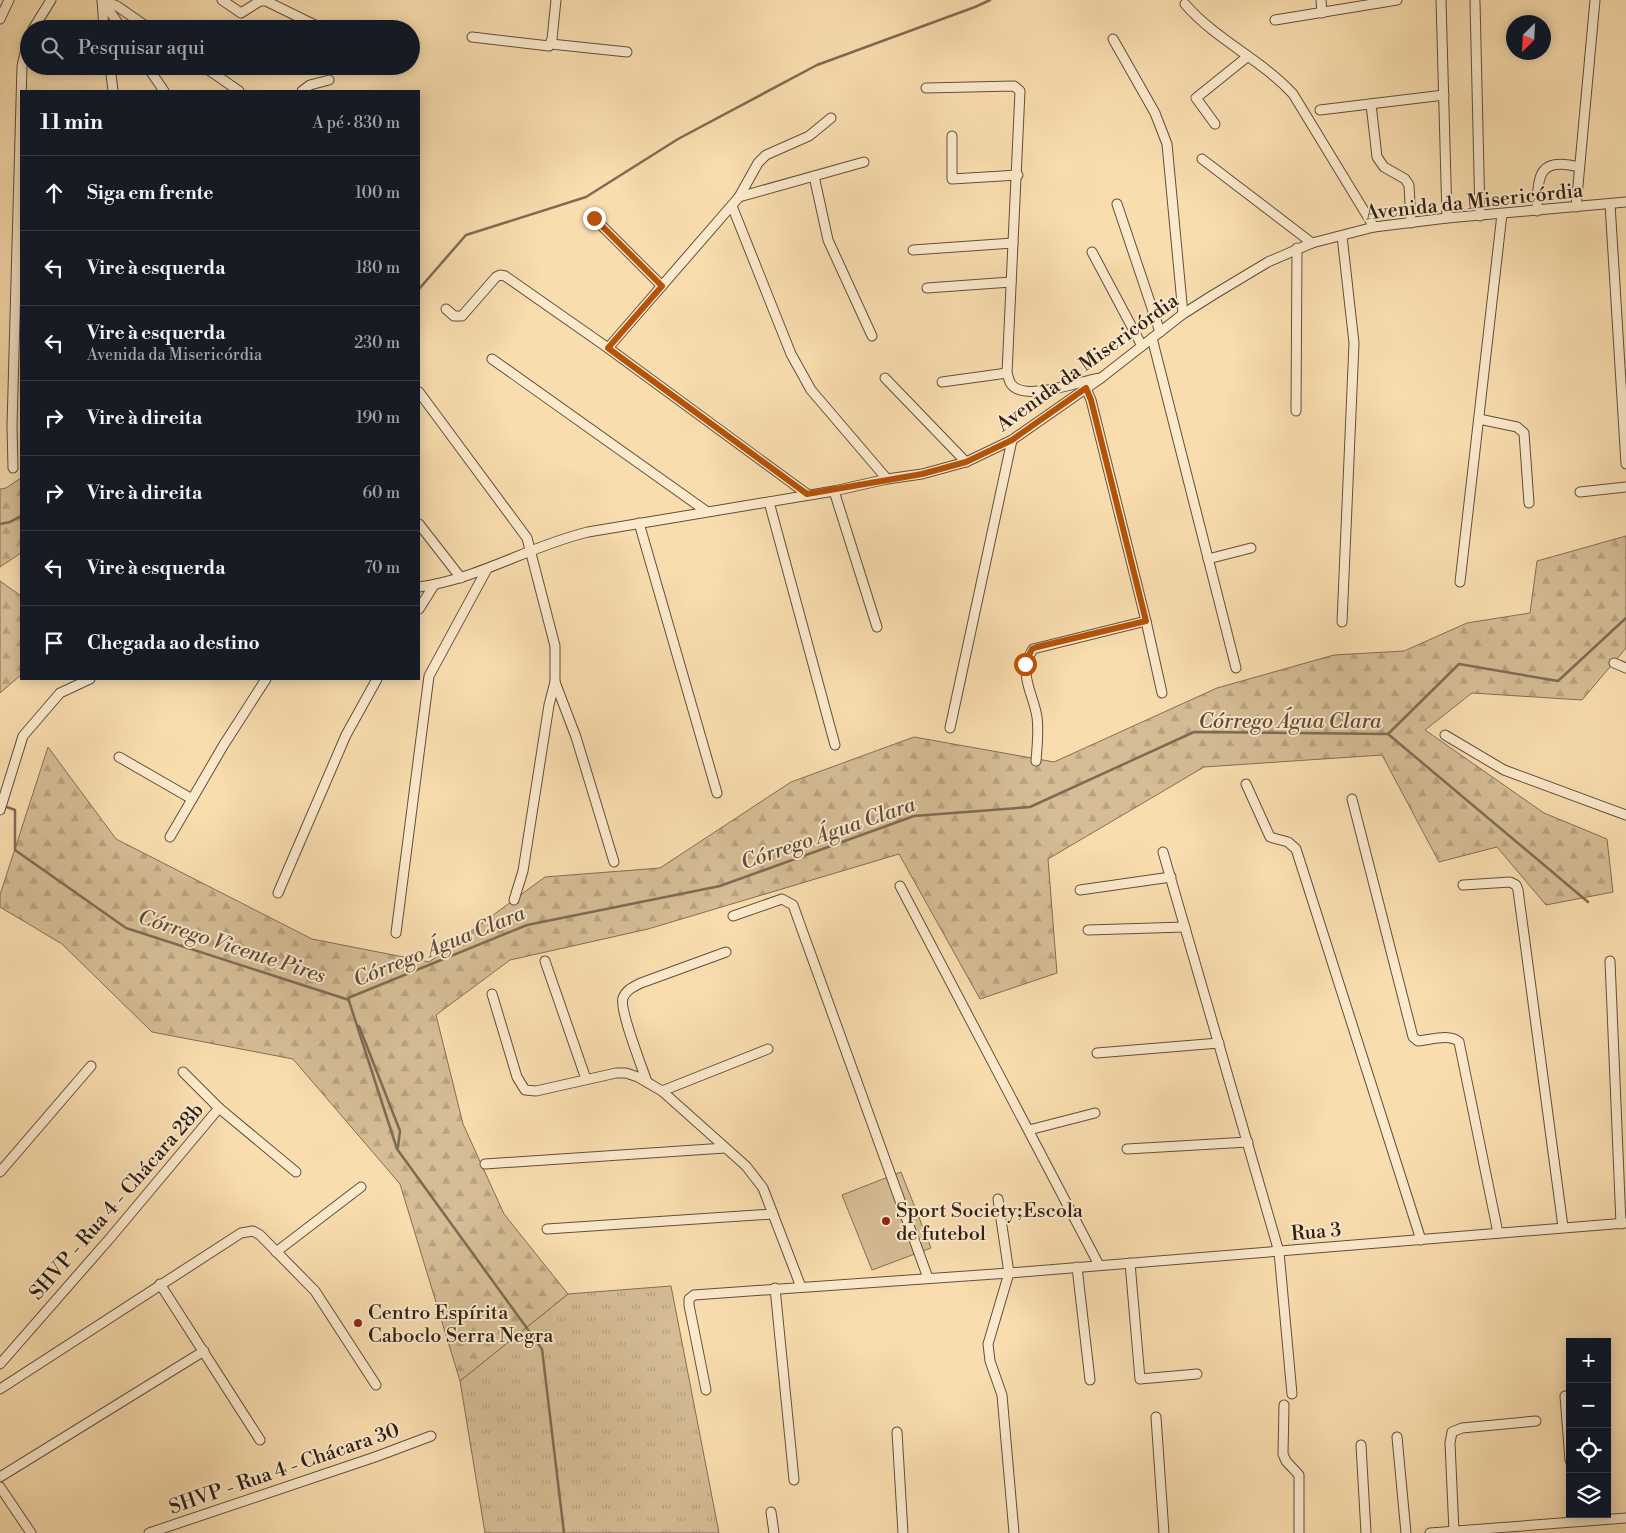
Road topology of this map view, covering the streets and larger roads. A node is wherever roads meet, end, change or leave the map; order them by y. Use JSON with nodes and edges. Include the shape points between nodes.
{"nodes":[{"id":1,"x":9,"y":0,"type":"edge"},
{"id":2,"x":51,"y":0,"type":"edge"},
{"id":3,"x":102,"y":0,"type":"edge"},
{"id":4,"x":222,"y":0,"type":"edge"},
{"id":5,"x":556,"y":0,"type":"edge"},
{"id":6,"x":1322,"y":0,"type":"edge"},
{"id":7,"x":1397,"y":0,"type":"edge"},
{"id":8,"x":1441,"y":0,"type":"edge"},
{"id":9,"x":1595,"y":0,"type":"edge"},
{"id":10,"x":1381,"y":1,"type":"edge"},
{"id":11,"x":1475,"y":2,"type":"dead end"},
{"id":12,"x":1185,"y":4,"type":"dead end"},
{"id":13,"x":1322,"y":12,"type":"junction"},
{"id":14,"x":0,"y":19,"type":"edge"},
{"id":15,"x":39,"y":20,"type":"edge"},
{"id":16,"x":103,"y":20,"type":"edge"},
{"id":17,"x":116,"y":20,"type":"edge"},
{"id":18,"x":137,"y":20,"type":"edge"},
{"id":19,"x":305,"y":20,"type":"edge"},
{"id":20,"x":1276,"y":20,"type":"dead end"},
{"id":21,"x":472,"y":37,"type":"dead end"},
{"id":22,"x":1113,"y":38,"type":"dead end"},
{"id":23,"x":550,"y":45,"type":"junction"},
{"id":24,"x":627,"y":52,"type":"dead end"},
{"id":25,"x":1246,"y":57,"type":"junction"},
{"id":26,"x":22,"y":75,"type":"edge"},
{"id":27,"x":111,"y":75,"type":"edge"},
{"id":28,"x":154,"y":75,"type":"edge"},
{"id":29,"x":216,"y":75,"type":"edge"},
{"id":30,"x":329,"y":80,"type":"dead end"},
{"id":31,"x":926,"y":88,"type":"dead end"},
{"id":32,"x":21,"y":90,"type":"edge"},
{"id":33,"x":113,"y":90,"type":"edge"},
{"id":34,"x":163,"y":90,"type":"edge"},
{"id":35,"x":238,"y":90,"type":"edge"},
{"id":36,"x":304,"y":90,"type":"edge"},
{"id":37,"x":1444,"y":95,"type":"junction"},
{"id":38,"x":1371,"y":104,"type":"junction"},
{"id":39,"x":1320,"y":110,"type":"dead end"},
{"id":40,"x":831,"y":118,"type":"dead end"},
{"id":41,"x":1215,"y":124,"type":"dead end"},
{"id":42,"x":952,"y":136,"type":"dead end"},
{"id":43,"x":20,"y":138,"type":"edge"},
{"id":44,"x":1202,"y":159,"type":"dead end"},
{"id":45,"x":864,"y":162,"type":"dead end"},
{"id":46,"x":1579,"y":167,"type":"junction"},
{"id":47,"x":1018,"y":174,"type":"junction"},
{"id":48,"x":814,"y":176,"type":"junction"},
{"id":49,"x":739,"y":198,"type":"junction"},
{"id":50,"x":1626,"y":202,"type":"edge"},
{"id":51,"x":1117,"y":204,"type":"dead end"},
{"id":52,"x":1610,"y":204,"type":"junction"},
{"id":53,"x":732,"y":206,"type":"junction"},
{"id":54,"x":1576,"y":207,"type":"junction"},
{"id":55,"x":1536,"y":211,"type":"junction"},
{"id":56,"x":1502,"y":214,"type":"junction"},
{"id":57,"x":1480,"y":216,"type":"junction"},
{"id":58,"x":594,"y":218,"type":"dead end"},
{"id":59,"x":1447,"y":218,"type":"junction"},
{"id":60,"x":1412,"y":223,"type":"junction"},
{"id":61,"x":1374,"y":227,"type":"junction"},
{"id":62,"x":1342,"y":236,"type":"junction"},
{"id":63,"x":1013,"y":243,"type":"junction"},
{"id":64,"x":1312,"y":243,"type":"junction"},
{"id":65,"x":1297,"y":248,"type":"junction"},
{"id":66,"x":912,"y":250,"type":"dead end"},
{"id":67,"x":1092,"y":252,"type":"dead end"},
{"id":68,"x":1011,"y":282,"type":"junction"},
{"id":69,"x":662,"y":286,"type":"junction"},
{"id":70,"x":927,"y":288,"type":"dead end"},
{"id":71,"x":446,"y":309,"type":"dead end"},
{"id":72,"x":1183,"y":314,"type":"junction"},
{"id":73,"x":1160,"y":332,"type":"junction"},
{"id":74,"x":872,"y":336,"type":"dead end"},
{"id":75,"x":1152,"y":338,"type":"junction"},
{"id":76,"x":1142,"y":346,"type":"junction"},
{"id":77,"x":608,"y":348,"type":"junction"},
{"id":78,"x":492,"y":359,"type":"dead end"},
{"id":79,"x":1007,"y":373,"type":"junction"},
{"id":80,"x":885,"y":378,"type":"dead end"},
{"id":81,"x":1101,"y":378,"type":"junction"},
{"id":82,"x":942,"y":382,"type":"dead end"},
{"id":83,"x":1086,"y":388,"type":"junction"},
{"id":84,"x":420,"y":393,"type":"edge"},
{"id":85,"x":1296,"y":411,"type":"dead end"},
{"id":86,"x":1479,"y":419,"type":"junction"},
{"id":87,"x":1012,"y":440,"type":"junction"},
{"id":88,"x":966,"y":462,"type":"junction"},
{"id":89,"x":1626,"y":464,"type":"edge"},
{"id":90,"x":13,"y":468,"type":"dead end"},
{"id":91,"x":887,"y":479,"type":"junction"},
{"id":92,"x":1626,"y":487,"type":"edge"},
{"id":93,"x":834,"y":491,"type":"junction"},
{"id":94,"x":1580,"y":492,"type":"dead end"},
{"id":95,"x":807,"y":494,"type":"junction"},
{"id":96,"x":769,"y":502,"type":"junction"},
{"id":97,"x":1529,"y":503,"type":"dead end"},
{"id":98,"x":706,"y":511,"type":"junction"},
{"id":99,"x":639,"y":523,"type":"junction"},
{"id":100,"x":420,"y":525,"type":"edge"},
{"id":101,"x":1251,"y":548,"type":"dead end"},
{"id":102,"x":531,"y":549,"type":"junction"},
{"id":103,"x":1208,"y":559,"type":"junction"},
{"id":104,"x":487,"y":569,"type":"junction"},
{"id":105,"x":461,"y":578,"type":"junction"},
{"id":106,"x":1460,"y":582,"type":"dead end"},
{"id":107,"x":434,"y":584,"type":"junction"},
{"id":108,"x":420,"y":587,"type":"edge"},
{"id":109,"x":420,"y":607,"type":"edge"},
{"id":110,"x":1146,"y":621,"type":"junction"},
{"id":111,"x":1342,"y":622,"type":"dead end"},
{"id":112,"x":877,"y":627,"type":"dead end"},
{"id":113,"x":1614,"y":663,"type":"dead end"},
{"id":114,"x":1236,"y":668,"type":"dead end"},
{"id":115,"x":1626,"y":668,"type":"edge"},
{"id":116,"x":88,"y":680,"type":"edge"},
{"id":117,"x":265,"y":680,"type":"edge"},
{"id":118,"x":376,"y":680,"type":"edge"},
{"id":119,"x":555,"y":682,"type":"junction"},
{"id":120,"x":1162,"y":693,"type":"dead end"},
{"id":121,"x":950,"y":728,"type":"dead end"},
{"id":122,"x":1445,"y":735,"type":"dead end"},
{"id":123,"x":835,"y":745,"type":"dead end"},
{"id":124,"x":119,"y":757,"type":"dead end"},
{"id":125,"x":1036,"y":761,"type":"dead end"},
{"id":126,"x":1246,"y":784,"type":"dead end"},
{"id":127,"x":717,"y":793,"type":"dead end"},
{"id":128,"x":192,"y":799,"type":"junction"},
{"id":129,"x":1352,"y":799,"type":"dead end"},
{"id":130,"x":0,"y":810,"type":"edge"},
{"id":131,"x":1626,"y":815,"type":"edge"},
{"id":132,"x":170,"y":837,"type":"dead end"},
{"id":133,"x":1163,"y":852,"type":"dead end"},
{"id":134,"x":614,"y":862,"type":"dead end"},
{"id":135,"x":1170,"y":878,"type":"junction"},
{"id":136,"x":900,"y":886,"type":"dead end"},
{"id":137,"x":1463,"y":886,"type":"dead end"},
{"id":138,"x":1080,"y":890,"type":"dead end"},
{"id":139,"x":278,"y":892,"type":"dead end"},
{"id":140,"x":514,"y":900,"type":"dead end"},
{"id":141,"x":733,"y":916,"type":"dead end"},
{"id":142,"x":1185,"y":927,"type":"junction"},
{"id":143,"x":1088,"y":930,"type":"dead end"},
{"id":144,"x":396,"y":933,"type":"dead end"},
{"id":145,"x":726,"y":952,"type":"dead end"},
{"id":146,"x":545,"y":961,"type":"dead end"},
{"id":147,"x":1610,"y":961,"type":"dead end"},
{"id":148,"x":492,"y":994,"type":"dead end"},
{"id":149,"x":1219,"y":1043,"type":"junction"},
{"id":150,"x":768,"y":1049,"type":"dead end"},
{"id":151,"x":1097,"y":1053,"type":"dead end"},
{"id":152,"x":91,"y":1066,"type":"dead end"},
{"id":153,"x":183,"y":1072,"type":"dead end"},
{"id":154,"x":586,"y":1079,"type":"junction"},
{"id":155,"x":647,"y":1082,"type":"junction"},
{"id":156,"x":662,"y":1091,"type":"junction"},
{"id":157,"x":219,"y":1108,"type":"junction"},
{"id":158,"x":1094,"y":1113,"type":"dead end"},
{"id":159,"x":1029,"y":1130,"type":"junction"},
{"id":160,"x":1248,"y":1142,"type":"junction"},
{"id":161,"x":724,"y":1148,"type":"junction"},
{"id":162,"x":1127,"y":1149,"type":"dead end"},
{"id":163,"x":486,"y":1164,"type":"dead end"},
{"id":164,"x":0,"y":1172,"type":"edge"},
{"id":165,"x":296,"y":1172,"type":"dead end"},
{"id":166,"x":361,"y":1187,"type":"dead end"},
{"id":167,"x":998,"y":1199,"type":"dead end"},
{"id":168,"x":773,"y":1214,"type":"junction"},
{"id":169,"x":1624,"y":1224,"type":"edge"},
{"id":170,"x":1563,"y":1228,"type":"junction"},
{"id":171,"x":547,"y":1230,"type":"dead end"},
{"id":172,"x":1498,"y":1233,"type":"junction"},
{"id":173,"x":1421,"y":1240,"type":"junction"},
{"id":174,"x":276,"y":1252,"type":"junction"},
{"id":175,"x":1279,"y":1252,"type":"junction"},
{"id":176,"x":1130,"y":1262,"type":"junction"},
{"id":177,"x":1099,"y":1265,"type":"junction"},
{"id":178,"x":1077,"y":1267,"type":"junction"},
{"id":179,"x":1009,"y":1273,"type":"junction"},
{"id":180,"x":928,"y":1278,"type":"junction"},
{"id":181,"x":160,"y":1284,"type":"junction"},
{"id":182,"x":802,"y":1287,"type":"junction"},
{"id":183,"x":775,"y":1288,"type":"junction"},
{"id":184,"x":204,"y":1351,"type":"junction"},
{"id":185,"x":0,"y":1364,"type":"edge"},
{"id":186,"x":1197,"y":1374,"type":"dead end"},
{"id":187,"x":1090,"y":1380,"type":"dead end"},
{"id":188,"x":376,"y":1385,"type":"dead end"},
{"id":189,"x":0,"y":1388,"type":"edge"},
{"id":190,"x":706,"y":1390,"type":"dead end"},
{"id":191,"x":1292,"y":1394,"type":"dead end"},
{"id":192,"x":1564,"y":1396,"type":"dead end"},
{"id":193,"x":1284,"y":1405,"type":"dead end"},
{"id":194,"x":1156,"y":1417,"type":"dead end"},
{"id":195,"x":1536,"y":1421,"type":"dead end"},
{"id":196,"x":1567,"y":1428,"type":"edge"},
{"id":197,"x":897,"y":1432,"type":"dead end"},
{"id":198,"x":431,"y":1436,"type":"dead end"},
{"id":199,"x":1397,"y":1438,"type":"dead end"},
{"id":200,"x":260,"y":1440,"type":"dead end"},
{"id":201,"x":1361,"y":1445,"type":"dead end"},
{"id":202,"x":0,"y":1477,"type":"edge"},
{"id":203,"x":794,"y":1480,"type":"dead end"},
{"id":204,"x":0,"y":1487,"type":"edge"},
{"id":205,"x":771,"y":1512,"type":"dead end"},
{"id":206,"x":1574,"y":1518,"type":"edge"},
{"id":207,"x":1611,"y":1518,"type":"edge"},
{"id":208,"x":1626,"y":1518,"type":"edge"},
{"id":209,"x":1454,"y":1532,"type":"junction"},
{"id":210,"x":31,"y":1533,"type":"edge"},
{"id":211,"x":149,"y":1533,"type":"edge"},
{"id":212,"x":774,"y":1533,"type":"edge"},
{"id":213,"x":903,"y":1533,"type":"edge"},
{"id":214,"x":1014,"y":1533,"type":"edge"},
{"id":215,"x":1164,"y":1533,"type":"edge"},
{"id":216,"x":1299,"y":1533,"type":"edge"},
{"id":217,"x":1366,"y":1533,"type":"edge"},
{"id":218,"x":1406,"y":1533,"type":"edge"},
{"id":219,"x":1430,"y":1533,"type":"edge"}],
"edges":[{"from":1,"to":14,"type":"street"},
{"from":2,"to":15,"type":"street"},
{"from":3,"to":16,"type":"street"},
{"from":3,"to":17,"type":"street"},
{"from":3,"to":18,"type":"street","via":[[118,6]]},
{"from":4,"to":19,"type":"street","via":[[241,13],[260,1],[266,1]]},
{"from":5,"to":23,"type":"street"},
{"from":6,"to":13,"type":"street"},
{"from":7,"to":10,"type":"street"},
{"from":8,"to":37,"type":"street"},
{"from":9,"to":46,"type":"street"},
{"from":10,"to":13,"type":"street"},
{"from":11,"to":57,"type":"street"},
{"from":12,"to":25,"type":"street","via":[[1201,22]]},
{"from":13,"to":20,"type":"street"},
{"from":21,"to":23,"type":"street"},
{"from":22,"to":72,"type":"street","via":[[1155,113],[1167,144]]},
{"from":23,"to":24,"type":"street"},
{"from":25,"to":41,"type":"street","via":[[1196,98]]},
{"from":25,"to":61,"type":"street","via":[[1281,81],[1293,94]]},
{"from":26,"to":32,"type":"street"},
{"from":27,"to":33,"type":"street"},
{"from":28,"to":34,"type":"street"},
{"from":29,"to":35,"type":"street"},
{"from":30,"to":36,"type":"street"},
{"from":31,"to":47,"type":"street","via":[[1018,88]]},
{"from":37,"to":38,"type":"street"},
{"from":37,"to":59,"type":"street"},
{"from":38,"to":39,"type":"street"},
{"from":38,"to":60,"type":"street","via":[[1377,158],[1384,167],[1405,179],[1409,186]]},
{"from":40,"to":49,"type":"street","via":[[808,136],[766,155],[758,163]]},
{"from":42,"to":47,"type":"street","via":[[952,180]]},
{"from":43,"to":90,"type":"street"},
{"from":44,"to":64,"type":"street"},
{"from":45,"to":48,"type":"street"},
{"from":46,"to":54,"type":"street"},
{"from":46,"to":55,"type":"street","via":[[1559,163],[1542,171],[1538,180]]},
{"from":47,"to":63,"type":"street"},
{"from":48,"to":49,"type":"street"},
{"from":48,"to":74,"type":"street","via":[[828,240]]},
{"from":49,"to":53,"type":"street"},
{"from":50,"to":52,"type":"street","name":"Avenida da Misericórdia"},
{"from":51,"to":73,"type":"street"},
{"from":52,"to":54,"type":"street","name":"Avenida da Misericórdia"},
{"from":52,"to":89,"type":"street"},
{"from":53,"to":69,"type":"street"},
{"from":53,"to":91,"type":"street","via":[[810,390]]},
{"from":54,"to":55,"type":"street","name":"Avenida da Misericórdia"},
{"from":55,"to":56,"type":"street","name":"Avenida da Misericórdia"},
{"from":56,"to":57,"type":"street","name":"Avenida da Misericórdia"},
{"from":56,"to":86,"type":"street"},
{"from":57,"to":59,"type":"street","name":"Avenida da Misericórdia"},
{"from":58,"to":69,"type":"street"},
{"from":59,"to":60,"type":"street","name":"Avenida da Misericórdia"},
{"from":60,"to":61,"type":"street","name":"Avenida da Misericórdia"},
{"from":61,"to":62,"type":"street","name":"Avenida da Misericórdia"},
{"from":62,"to":64,"type":"street","name":"Avenida da Misericórdia"},
{"from":62,"to":111,"type":"street","via":[[1354,343]]},
{"from":63,"to":66,"type":"street"},
{"from":63,"to":68,"type":"street"},
{"from":64,"to":65,"type":"street","name":"Avenida da Misericórdia"},
{"from":65,"to":72,"type":"street","name":"Avenida da Misericórdia","via":[[1249,272]]},
{"from":65,"to":85,"type":"street"},
{"from":67,"to":76,"type":"street"},
{"from":68,"to":70,"type":"street"},
{"from":68,"to":79,"type":"street"},
{"from":69,"to":77,"type":"street"},
{"from":71,"to":77,"type":"street","via":[[454,316],[462,316],[496,277],[505,276]]},
{"from":72,"to":73,"type":"street","name":"Avenida da Misericórdia"},
{"from":73,"to":75,"type":"street","name":"Avenida da Misericórdia"},
{"from":75,"to":76,"type":"street","name":"Avenida da Misericórdia"},
{"from":75,"to":103,"type":"street"},
{"from":76,"to":81,"type":"street","name":"Avenida da Misericórdia"},
{"from":77,"to":95,"type":"street"},
{"from":78,"to":98,"type":"street"},
{"from":79,"to":81,"type":"street","via":[[1010,384],[1018,390],[1031,391]]},
{"from":79,"to":82,"type":"street"},
{"from":80,"to":88,"type":"street"},
{"from":81,"to":83,"type":"street","name":"Avenida da Misericórdia"},
{"from":83,"to":87,"type":"street","name":"Avenida da Misericórdia"},
{"from":83,"to":110,"type":"street"},
{"from":84,"to":102,"type":"street","via":[[515,521]]},
{"from":86,"to":97,"type":"street","via":[[1517,427],[1524,433]]},
{"from":86,"to":106,"type":"street"},
{"from":87,"to":88,"type":"street","name":"Avenida da Misericórdia"},
{"from":87,"to":121,"type":"street"},
{"from":88,"to":91,"type":"street","name":"Avenida da Misericórdia"},
{"from":91,"to":93,"type":"street","name":"Avenida da Misericórdia"},
{"from":92,"to":94,"type":"street"},
{"from":93,"to":95,"type":"street","name":"Avenida da Misericórdia"},
{"from":93,"to":112,"type":"street"},
{"from":95,"to":96,"type":"street","name":"Avenida da Misericórdia"},
{"from":96,"to":98,"type":"street","name":"Avenida da Misericórdia"},
{"from":96,"to":123,"type":"street"},
{"from":98,"to":99,"type":"street","name":"Avenida da Misericórdia"},
{"from":99,"to":102,"type":"street","name":"Avenida da Misericórdia","via":[[588,532]]},
{"from":99,"to":127,"type":"street"},
{"from":100,"to":105,"type":"street"},
{"from":101,"to":103,"type":"street"},
{"from":102,"to":104,"type":"street","name":"Avenida da Misericórdia"},
{"from":102,"to":119,"type":"street","via":[[555,646]]},
{"from":103,"to":114,"type":"street"},
{"from":104,"to":105,"type":"street","name":"Avenida da Misericórdia"},
{"from":104,"to":144,"type":"street","via":[[429,676]]},
{"from":105,"to":107,"type":"street","name":"Avenida da Misericórdia"},
{"from":107,"to":108,"type":"street","name":"Avenida da Misericórdia"},
{"from":107,"to":109,"type":"street"},
{"from":110,"to":120,"type":"street"},
{"from":110,"to":125,"type":"street","via":[[1032,649],[1025,664],[1025,679],[1036,717]]},
{"from":113,"to":115,"type":"street"},
{"from":116,"to":130,"type":"street","via":[[60,693],[23,736]]},
{"from":117,"to":128,"type":"street"},
{"from":118,"to":139,"type":"street","via":[[346,735]]},
{"from":119,"to":134,"type":"street","via":[[568,713]]},
{"from":119,"to":140,"type":"street","via":[[523,871]]},
{"from":122,"to":131,"type":"street","via":[[1504,770]]},
{"from":124,"to":128,"type":"street"},
{"from":126,"to":173,"type":"street","via":[[1270,837],[1288,842],[1296,849]]},
{"from":128,"to":132,"type":"street"},
{"from":129,"to":172,"type":"street","via":[[1413,1037],[1418,1041],[1454,1038],[1459,1042]]},
{"from":133,"to":135,"type":"street"},
{"from":135,"to":138,"type":"street"},
{"from":135,"to":142,"type":"street"},
{"from":136,"to":159,"type":"street"},
{"from":137,"to":170,"type":"street","via":[[1510,882],[1518,888]]},
{"from":141,"to":180,"type":"street","via":[[782,899],[793,905]]},
{"from":142,"to":143,"type":"street"},
{"from":142,"to":149,"type":"street"},
{"from":145,"to":155,"type":"street","via":[[641,983],[624,995],[622,1009]]},
{"from":146,"to":154,"type":"street"},
{"from":147,"to":169,"type":"street"},
{"from":148,"to":154,"type":"street","via":[[517,1077],[525,1090],[536,1091]]},
{"from":149,"to":151,"type":"street"},
{"from":149,"to":160,"type":"street"},
{"from":150,"to":156,"type":"street"},
{"from":152,"to":164,"type":"street"},
{"from":153,"to":157,"type":"street","name":"SHVP - Rua 4 - Chácara 28b"},
{"from":154,"to":155,"type":"street","via":[[626,1073]]},
{"from":155,"to":156,"type":"street"},
{"from":156,"to":161,"type":"street"},
{"from":157,"to":165,"type":"street","name":"SHVP - Rua 4 - Chácara 28b"},
{"from":157,"to":185,"type":"street","name":"SHVP - Rua 4 - Chácara 28b"},
{"from":158,"to":159,"type":"street"},
{"from":159,"to":177,"type":"street"},
{"from":160,"to":162,"type":"street"},
{"from":160,"to":175,"type":"street"},
{"from":161,"to":163,"type":"street"},
{"from":161,"to":168,"type":"street","via":[[758,1180]]},
{"from":166,"to":174,"type":"street"},
{"from":167,"to":179,"type":"street"},
{"from":168,"to":171,"type":"street"},
{"from":168,"to":182,"type":"street"},
{"from":169,"to":170,"type":"street","name":"Rua 3"},
{"from":170,"to":172,"type":"street","name":"Rua 3"},
{"from":172,"to":173,"type":"street","name":"Rua 3"},
{"from":173,"to":175,"type":"street","name":"Rua 3"},
{"from":174,"to":181,"type":"street","via":[[260,1235],[246,1232]]},
{"from":174,"to":188,"type":"street","via":[[324,1302]]},
{"from":175,"to":176,"type":"street","name":"Rua 3"},
{"from":175,"to":191,"type":"street"},
{"from":176,"to":177,"type":"street","name":"Rua 3"},
{"from":176,"to":186,"type":"street","via":[[1140,1379]]},
{"from":177,"to":178,"type":"street","name":"Rua 3"},
{"from":178,"to":179,"type":"street","name":"Rua 3"},
{"from":178,"to":187,"type":"street"},
{"from":179,"to":180,"type":"street","name":"Rua 3"},
{"from":179,"to":214,"type":"street","via":[[988,1352],[1002,1395]]},
{"from":180,"to":182,"type":"street","name":"Rua 3"},
{"from":181,"to":184,"type":"street"},
{"from":181,"to":189,"type":"street"},
{"from":182,"to":183,"type":"street","name":"Rua 3"},
{"from":183,"to":190,"type":"street","name":"Rua 3","via":[[694,1295],[689,1299]]},
{"from":183,"to":203,"type":"street"},
{"from":184,"to":200,"type":"street"},
{"from":184,"to":202,"type":"street"},
{"from":192,"to":196,"type":"street"},
{"from":193,"to":216,"type":"street","via":[[1283,1454],[1299,1475]]},
{"from":194,"to":215,"type":"street"},
{"from":195,"to":209,"type":"street","via":[[1462,1428],[1452,1432]]},
{"from":197,"to":213,"type":"street"},
{"from":198,"to":211,"type":"street","name":"SHVP - Rua 4 - Chácara 30","via":[[375,1458]]},
{"from":199,"to":218,"type":"street"},
{"from":201,"to":217,"type":"street"},
{"from":204,"to":210,"type":"street"},
{"from":205,"to":212,"type":"street"},
{"from":206,"to":209,"type":"street"},
{"from":207,"to":208,"type":"street"},
{"from":209,"to":219,"type":"street"}]}
